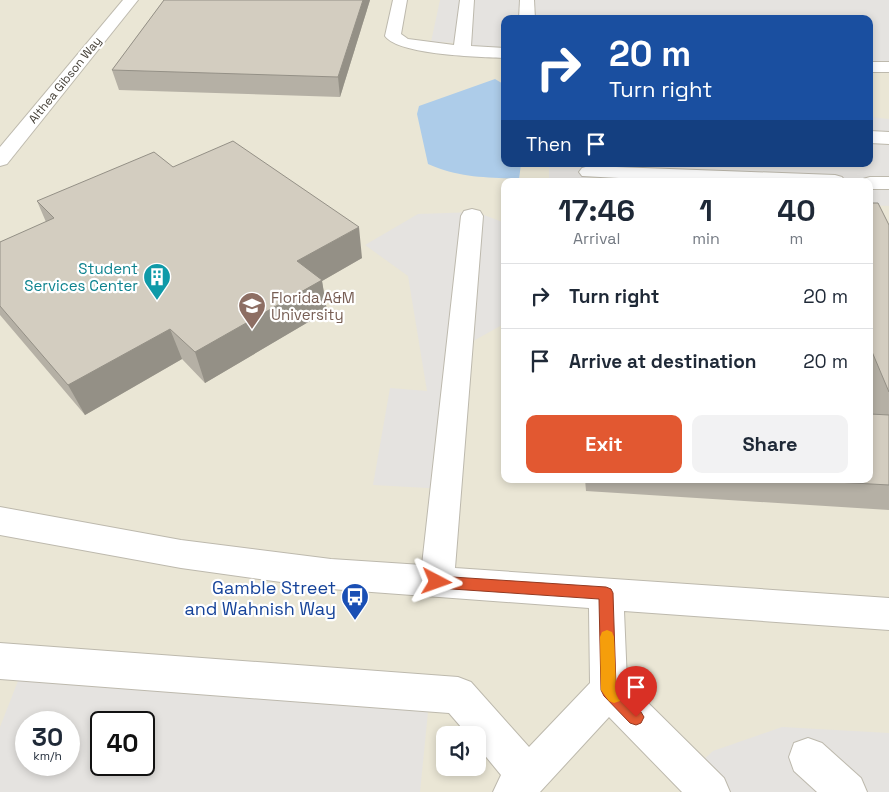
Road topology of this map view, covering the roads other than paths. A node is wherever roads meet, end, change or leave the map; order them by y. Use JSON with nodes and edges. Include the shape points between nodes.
{"nodes":[{"id":1,"x":131,"y":0,"type":"edge"},
{"id":2,"x":400,"y":0,"type":"edge"},
{"id":3,"x":467,"y":0,"type":"edge"},
{"id":4,"x":527,"y":0,"type":"edge"},
{"id":5,"x":527,"y":15,"type":"edge"},
{"id":6,"x":462,"y":51,"type":"junction"},
{"id":7,"x":501,"y":53,"type":"edge"},
{"id":8,"x":873,"y":67,"type":"edge"},
{"id":9,"x":889,"y":68,"type":"edge"},
{"id":10,"x":873,"y":137,"type":"edge"},
{"id":11,"x":889,"y":138,"type":"edge"},
{"id":12,"x":0,"y":160,"type":"edge"},
{"id":13,"x":589,"y":172,"type":"edge"},
{"id":14,"x":753,"y":178,"type":"edge"},
{"id":15,"x":873,"y":182,"type":"edge"},
{"id":16,"x":889,"y":183,"type":"edge"},
{"id":17,"x":472,"y":216,"type":"dead end"},
{"id":18,"x":0,"y":521,"type":"edge"},
{"id":19,"x":437,"y":582,"type":"junction"},
{"id":20,"x":606,"y":593,"type":"junction"},
{"id":21,"x":889,"y":614,"type":"edge"},
{"id":22,"x":0,"y":660,"type":"edge"},
{"id":23,"x":609,"y":690,"type":"junction"},
{"id":24,"x":808,"y":757,"type":"dead end"},
{"id":25,"x":521,"y":784,"type":"edge"},
{"id":26,"x":710,"y":792,"type":"edge"},
{"id":27,"x":847,"y":792,"type":"edge"}],
"edges":[{"from":1,"to":12,"type":"street","name":"Althea Gibson Way"},
{"from":2,"to":6,"type":"street","via":[[393,36],[404,43]]},
{"from":3,"to":6,"type":"street"},
{"from":4,"to":5,"type":"street"},
{"from":6,"to":7,"type":"street"},
{"from":8,"to":9,"type":"street"},
{"from":10,"to":11,"type":"street"},
{"from":13,"to":14,"type":"street"},
{"from":15,"to":16,"type":"street"},
{"from":17,"to":19,"type":"street"},
{"from":18,"to":19,"type":"street","via":[[181,554],[332,574]]},
{"from":19,"to":20,"type":"street"},
{"from":20,"to":21,"type":"street"},
{"from":20,"to":23,"type":"street"},
{"from":22,"to":25,"type":"street","via":[[458,695]]},
{"from":23,"to":25,"type":"street"},
{"from":23,"to":26,"type":"street"},
{"from":24,"to":27,"type":"street"}]}
